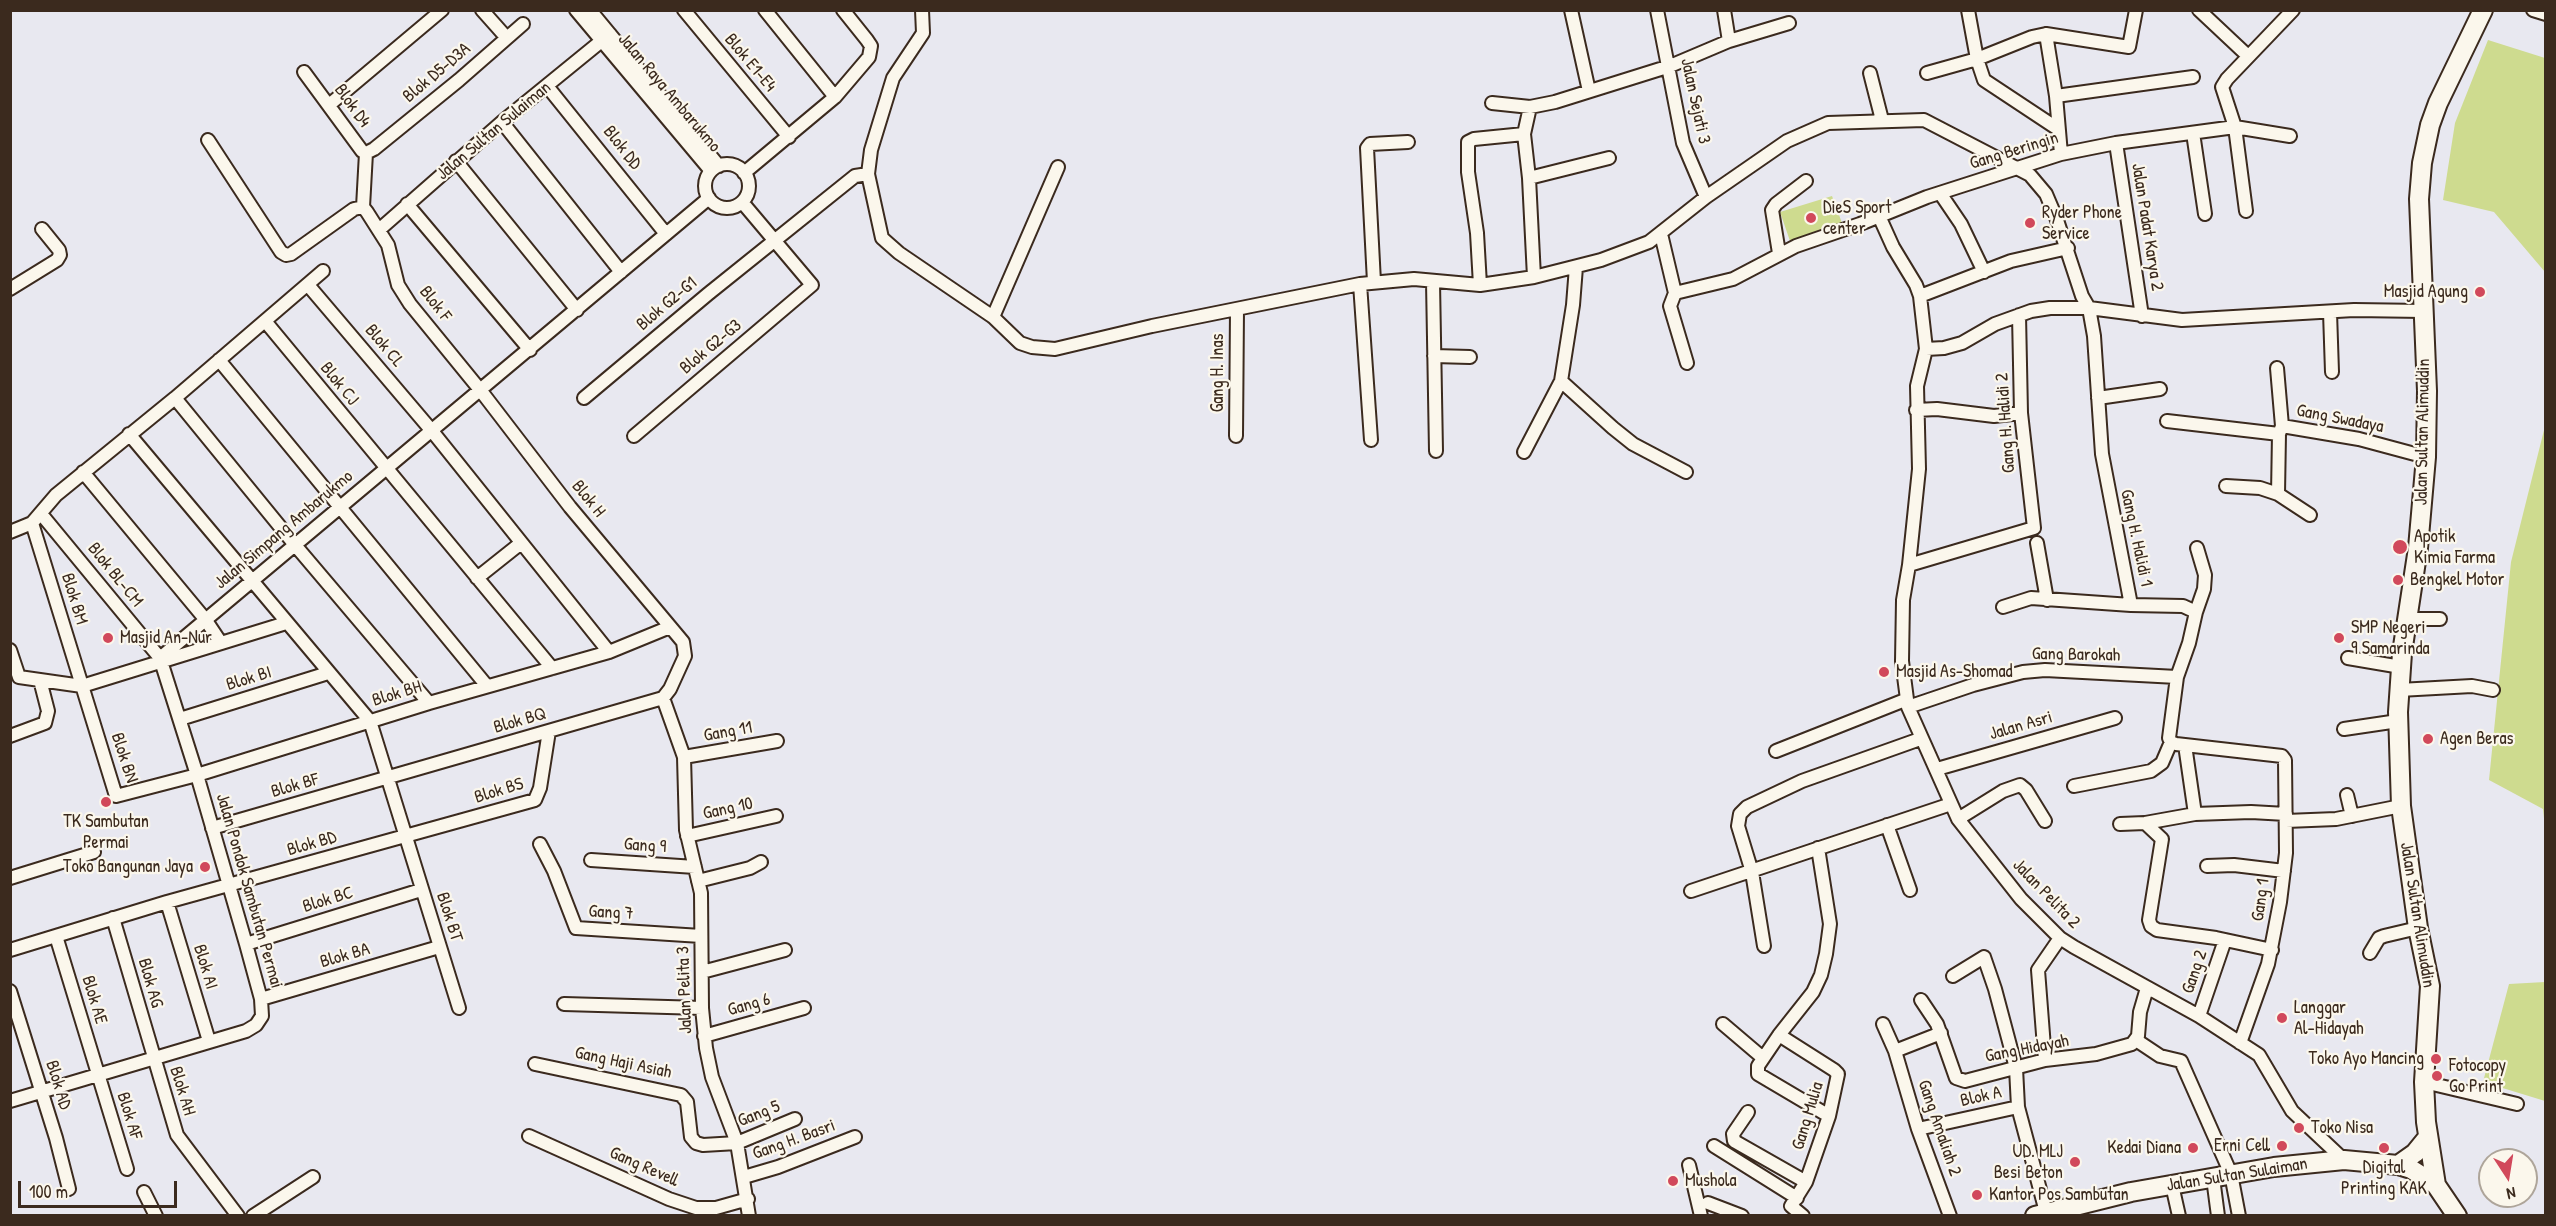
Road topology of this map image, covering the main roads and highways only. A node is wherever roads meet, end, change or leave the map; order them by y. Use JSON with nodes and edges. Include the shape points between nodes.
{"nodes":[{"id":1,"x":2483,"y":10,"type":"edge"},
{"id":2,"x":2427,"y":1137,"type":"junction"},
{"id":3,"x":2398,"y":1165,"type":"junction"},
{"id":4,"x":2436,"y":1185,"type":"junction"},
{"id":5,"x":2040,"y":1214,"type":"edge"},
{"id":6,"x":2451,"y":1214,"type":"edge"}],
"edges":[{"from":1,"to":2,"type":"main road","name":"Jalan Sultan Alimuddin","via":[[2438,103],[2425,143],[2419,199],[2426,457],[2398,721],[2401,806],[2430,986],[2424,1082]]},
{"from":2,"to":3,"type":"main road","via":[[2415,1153]]},
{"from":2,"to":4,"type":"main road","name":"Jalan Sultan Alimuddin"},
{"from":3,"to":4,"type":"main road","name":"Jalan Sultan Sulaiman"},
{"from":3,"to":5,"type":"main road","name":"Jalan Sultan Sulaiman","via":[[2344,1160],[2222,1176]]},
{"from":4,"to":6,"type":"main road"}]}
